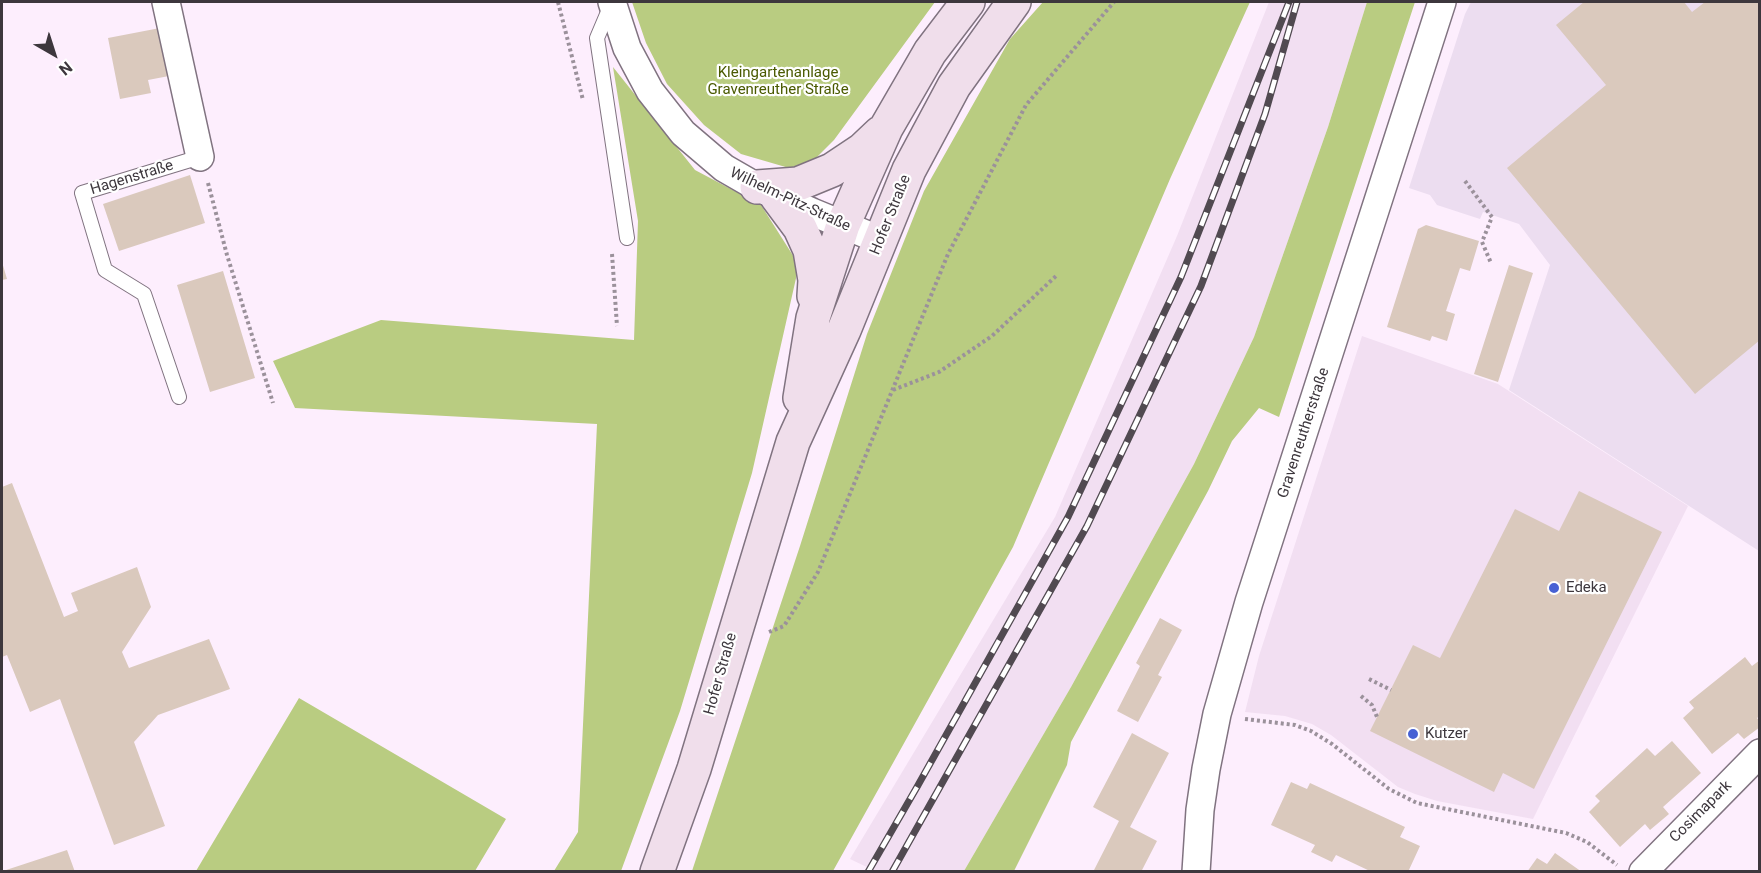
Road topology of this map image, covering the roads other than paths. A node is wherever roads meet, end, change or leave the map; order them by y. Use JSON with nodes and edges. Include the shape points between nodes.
{"nodes":[{"id":1,"x":166,"y":2,"type":"edge"},
{"id":2,"x":612,"y":2,"type":"edge"},
{"id":3,"x":968,"y":2,"type":"edge"},
{"id":4,"x":1014,"y":2,"type":"edge"},
{"id":5,"x":1442,"y":2,"type":"edge"},
{"id":6,"x":886,"y":128,"type":"junction"},
{"id":7,"x":200,"y":157,"type":"joint"},
{"id":8,"x":767,"y":192,"type":"junction"},
{"id":9,"x":843,"y":225,"type":"junction"},
{"id":10,"x":627,"y":238,"type":"dead end"},
{"id":11,"x":880,"y":240,"type":"junction"},
{"id":12,"x":813,"y":318,"type":"junction"},
{"id":13,"x":178,"y":397,"type":"dead end"},
{"id":14,"x":793,"y":442,"type":"junction"},
{"id":15,"x":1760,"y":753,"type":"edge"},
{"id":16,"x":657,"y":872,"type":"edge"},
{"id":17,"x":1196,"y":872,"type":"edge"},
{"id":18,"x":1643,"y":872,"type":"edge"}],
"edges":[{"from":1,"to":7,"type":"street"},
{"from":2,"to":8,"type":"street","name":"Wilhelm-Pitz-Straße","via":[[627,48],[650,91],[683,133],[724,168]]},
{"from":2,"to":10,"type":"lane","via":[[597,38]]},
{"from":3,"to":6,"type":"main road","name":"Hofer Straße","via":[[930,52]]},
{"from":4,"to":11,"type":"main road","name":"Hofer Straße","via":[[954,86],[909,170]]},
{"from":5,"to":17,"type":"street","name":"Gravenreutherstraße","via":[[1249,602],[1217,714],[1200,810]]},
{"from":6,"to":8,"type":"main road","via":[[832,170]]},
{"from":6,"to":9,"type":"main road","name":"Hofer Straße"},
{"from":7,"to":13,"type":"lane","name":"Hagenstraße","via":[[82,193],[105,270],[144,294]]},
{"from":8,"to":9,"type":"street","name":"Wilhelm-Pitz-Straße"},
{"from":8,"to":12,"type":"main road","via":[[800,228],[810,250],[815,280]]},
{"from":9,"to":11,"type":"street","name":"Wilhelm-Pitz-Straße"},
{"from":9,"to":12,"type":"main road","name":"Hofer Straße"},
{"from":11,"to":14,"type":"main road","name":"Hofer Straße"},
{"from":12,"to":14,"type":"main road","name":"Hofer Straße"},
{"from":14,"to":16,"type":"main road","name":"Hofer Straße","via":[[694,769]]},
{"from":15,"to":18,"type":"street","name":"Cosimapark"}]}
